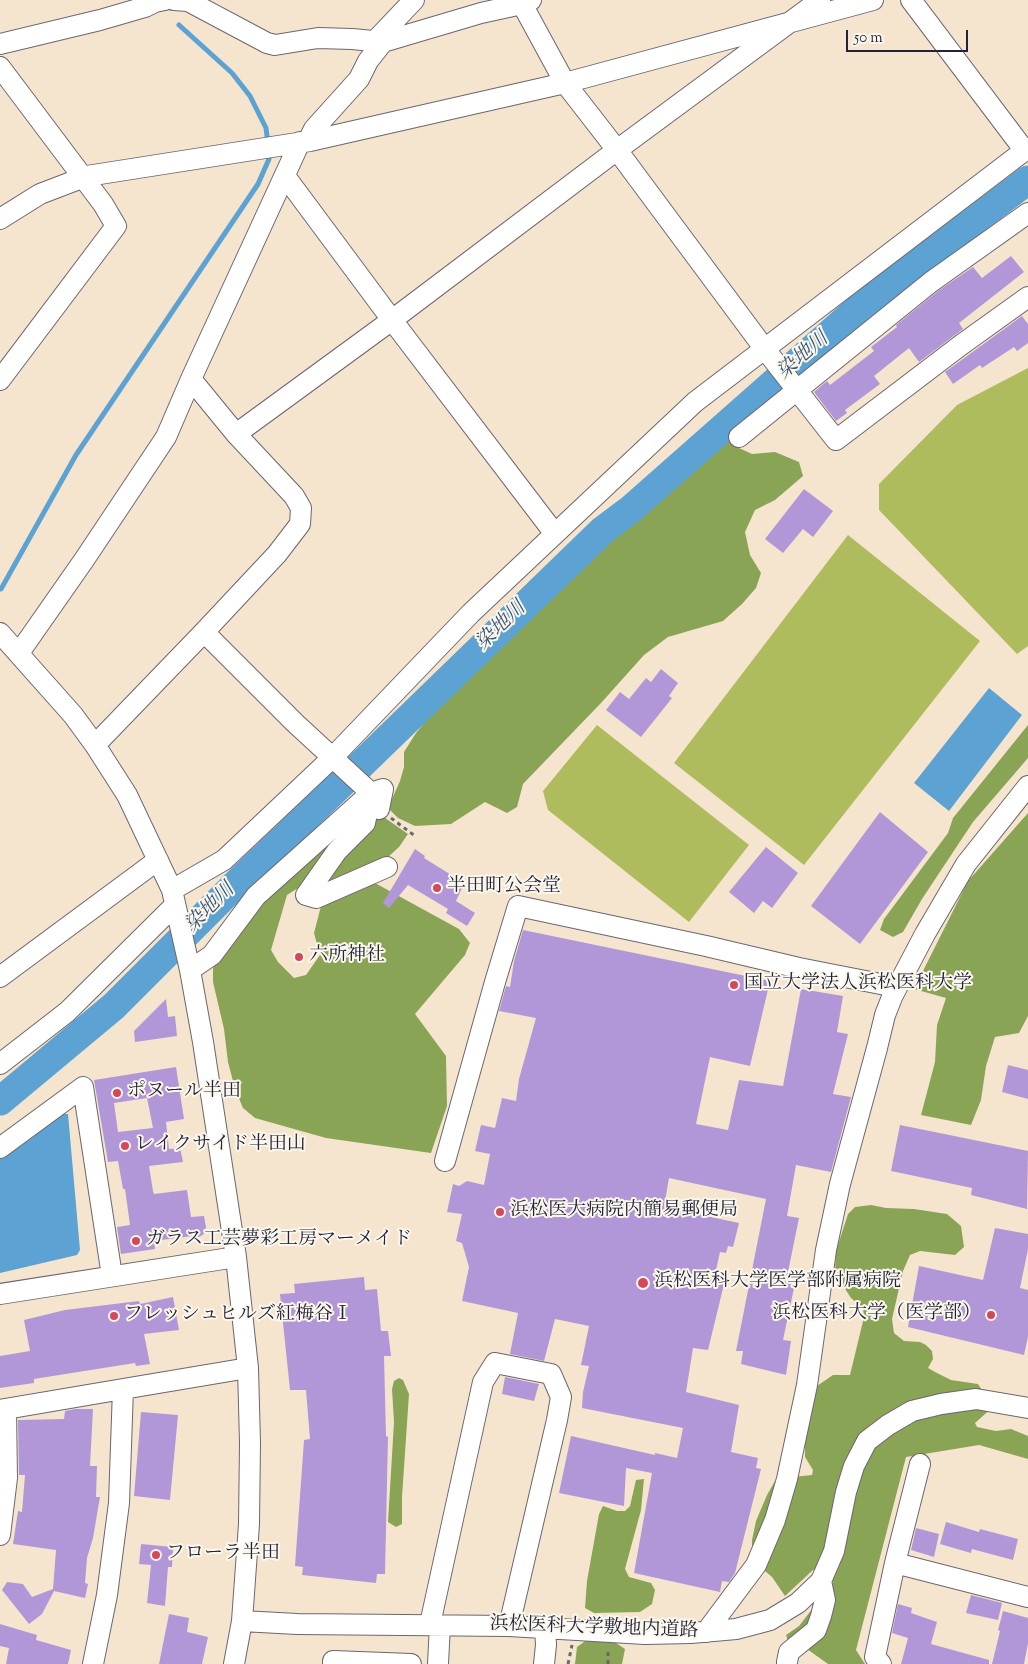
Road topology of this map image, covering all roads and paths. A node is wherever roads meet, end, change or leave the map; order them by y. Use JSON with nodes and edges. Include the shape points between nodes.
{"nodes":[{"id":1,"x":165,"y":0,"type":"edge"},
{"id":2,"x":174,"y":0,"type":"edge"},
{"id":3,"x":414,"y":0,"type":"edge"},
{"id":4,"x":820,"y":0,"type":"edge"},
{"id":5,"x":874,"y":0,"type":"edge"},
{"id":6,"x":911,"y":0,"type":"edge"},
{"id":7,"x":527,"y":2,"type":"edge"},
{"id":8,"x":790,"y":24,"type":"junction"},
{"id":9,"x":379,"y":41,"type":"junction"},
{"id":10,"x":0,"y":44,"type":"edge"},
{"id":11,"x":0,"y":67,"type":"edge"},
{"id":12,"x":565,"y":83,"type":"junction"},
{"id":13,"x":304,"y":142,"type":"junction"},
{"id":14,"x":618,"y":150,"type":"junction"},
{"id":15,"x":1026,"y":150,"type":"edge"},
{"id":16,"x":285,"y":176,"type":"junction"},
{"id":17,"x":82,"y":178,"type":"junction"},
{"id":18,"x":1028,"y":213,"type":"edge"},
{"id":19,"x":0,"y":219,"type":"edge"},
{"id":20,"x":1028,"y":297,"type":"edge"},
{"id":21,"x":392,"y":320,"type":"junction"},
{"id":22,"x":764,"y":348,"type":"junction"},
{"id":23,"x":191,"y":379,"type":"junction"},
{"id":24,"x":0,"y":380,"type":"edge"},
{"id":25,"x":798,"y":391,"type":"junction"},
{"id":26,"x":236,"y":434,"type":"junction"},
{"id":27,"x":739,"y":437,"type":"dead end"},
{"id":28,"x":555,"y":534,"type":"junction"},
{"id":29,"x":204,"y":632,"type":"junction"},
{"id":30,"x":0,"y":633,"type":"edge"},
{"id":31,"x":19,"y":653,"type":"junction"},
{"id":32,"x":95,"y":745,"type":"junction"},
{"id":33,"x":335,"y":760,"type":"junction"},
{"id":34,"x":1028,"y":786,"type":"edge"},
{"id":35,"x":372,"y":797,"type":"junction"},
{"id":36,"x":416,"y":836,"type":"dead end"},
{"id":37,"x":158,"y":860,"type":"junction"},
{"id":38,"x":387,"y":867,"type":"dead end"},
{"id":39,"x":175,"y":905,"type":"junction"},
{"id":40,"x":190,"y":970,"type":"junction"},
{"id":41,"x":0,"y":977,"type":"edge"},
{"id":42,"x":896,"y":987,"type":"junction"},
{"id":43,"x":0,"y":1064,"type":"edge"},
{"id":44,"x":0,"y":1148,"type":"edge"},
{"id":45,"x":445,"y":1161,"type":"dead end"},
{"id":46,"x":236,"y":1257,"type":"junction"},
{"id":47,"x":112,"y":1276,"type":"junction"},
{"id":48,"x":0,"y":1294,"type":"edge"},
{"id":49,"x":248,"y":1368,"type":"junction"},
{"id":50,"x":123,"y":1390,"type":"junction"},
{"id":51,"x":1028,"y":1408,"type":"edge"},
{"id":52,"x":3,"y":1409,"type":"edge"},
{"id":53,"x":920,"y":1464,"type":"dead end"},
{"id":54,"x":0,"y":1535,"type":"edge"},
{"id":55,"x":896,"y":1563,"type":"junction"},
{"id":56,"x":821,"y":1580,"type":"junction"},
{"id":57,"x":1028,"y":1597,"type":"edge"},
{"id":58,"x":242,"y":1621,"type":"junction"},
{"id":59,"x":435,"y":1624,"type":"junction"},
{"id":60,"x":509,"y":1626,"type":"junction"},
{"id":61,"x":545,"y":1628,"type":"junction"},
{"id":62,"x":706,"y":1632,"type":"junction"},
{"id":63,"x":787,"y":1662,"type":"dead end"},
{"id":64,"x":93,"y":1664,"type":"edge"},
{"id":65,"x":234,"y":1664,"type":"edge"},
{"id":66,"x":333,"y":1664,"type":"edge"},
{"id":67,"x":411,"y":1664,"type":"edge"},
{"id":68,"x":439,"y":1664,"type":"edge"},
{"id":69,"x":544,"y":1664,"type":"edge"},
{"id":70,"x":881,"y":1664,"type":"edge"}],
"edges":[{"from":1,"to":10,"type":"street","via":[[145,8]]},
{"from":2,"to":9,"type":"street","via":[[188,1],[271,44],[318,38]]},
{"from":3,"to":9,"type":"street"},
{"from":4,"to":8,"type":"street"},
{"from":5,"to":8,"type":"street"},
{"from":6,"to":15,"type":"street"},
{"from":7,"to":9,"type":"street"},
{"from":7,"to":12,"type":"street"},
{"from":8,"to":12,"type":"street"},
{"from":8,"to":14,"type":"street"},
{"from":9,"to":13,"type":"street","via":[[359,79]]},
{"from":11,"to":17,"type":"street"},
{"from":12,"to":13,"type":"street"},
{"from":12,"to":14,"type":"street"},
{"from":13,"to":16,"type":"street"},
{"from":13,"to":17,"type":"street"},
{"from":14,"to":21,"type":"street"},
{"from":14,"to":22,"type":"street"},
{"from":15,"to":22,"type":"street"},
{"from":16,"to":21,"type":"street"},
{"from":16,"to":23,"type":"street"},
{"from":17,"to":19,"type":"street","via":[[40,194]]},
{"from":17,"to":24,"type":"street","via":[[116,226]]},
{"from":18,"to":25,"type":"street","via":[[932,282]]},
{"from":20,"to":25,"type":"street","via":[[836,440]]},
{"from":21,"to":26,"type":"street"},
{"from":21,"to":28,"type":"street"},
{"from":22,"to":25,"type":"street"},
{"from":22,"to":28,"type":"street","via":[[695,402]]},
{"from":23,"to":26,"type":"street"},
{"from":23,"to":31,"type":"street","via":[[166,437]]},
{"from":25,"to":27,"type":"street"},
{"from":26,"to":29,"type":"street","via":[[294,496],[301,508],[300,524],[277,554]]},
{"from":28,"to":33,"type":"street","via":[[471,612]]},
{"from":29,"to":32,"type":"street"},
{"from":29,"to":33,"type":"street"},
{"from":30,"to":31,"type":"street"},
{"from":31,"to":32,"type":"street"},
{"from":32,"to":37,"type":"street","via":[[127,795]]},
{"from":33,"to":35,"type":"street"},
{"from":33,"to":39,"type":"street"},
{"from":34,"to":42,"type":"street","via":[[966,864],[893,994]]},
{"from":35,"to":36,"type":"path"},
{"from":35,"to":38,"type":"street","via":[[365,823],[337,851],[306,896],[316,898]]},
{"from":35,"to":40,"type":"street","via":[[256,896],[212,954]]},
{"from":37,"to":39,"type":"street"},
{"from":37,"to":41,"type":"street"},
{"from":39,"to":40,"type":"street"},
{"from":39,"to":43,"type":"street","via":[[67,1012]]},
{"from":40,"to":46,"type":"street"},
{"from":42,"to":45,"type":"street","via":[[518,906]]},
{"from":42,"to":62,"type":"street","via":[[884,1015],[840,1184],[826,1250],[806,1385],[787,1479],[775,1520],[756,1566]]},
{"from":44,"to":47,"type":"street","via":[[83,1087]]},
{"from":46,"to":47,"type":"street"},
{"from":46,"to":49,"type":"street"},
{"from":47,"to":48,"type":"street"},
{"from":49,"to":50,"type":"street"},
{"from":49,"to":58,"type":"street","via":[[251,1475]]},
{"from":50,"to":52,"type":"street"},
{"from":50,"to":64,"type":"street","via":[[119,1503],[107,1595]]},
{"from":51,"to":56,"type":"street","name":"浜松医科大学敷地内道路","via":[[976,1399],[941,1404],[912,1411],[868,1441],[854,1466],[834,1551]]},
{"from":52,"to":54,"type":"street","via":[[6,1478]]},
{"from":53,"to":55,"type":"street"},
{"from":55,"to":57,"type":"street"},
{"from":55,"to":70,"type":"street","via":[[875,1657]]},
{"from":56,"to":62,"type":"street","name":"浜松医科大学敷地内道路","via":[[798,1603],[770,1620],[736,1630]]},
{"from":56,"to":63,"type":"street","via":[[825,1600],[816,1630],[789,1652]]},
{"from":58,"to":59,"type":"street","name":"浜松医科大学敷地内道路"},
{"from":58,"to":65,"type":"street"},
{"from":59,"to":60,"type":"street","name":"浜松医科大学敷地内道路"},
{"from":59,"to":60,"type":"street","via":[[483,1382],[495,1363],[551,1374],[561,1397]]},
{"from":59,"to":68,"type":"street"},
{"from":60,"to":61,"type":"street","name":"浜松医科大学敷地内道路"},
{"from":61,"to":62,"type":"street","name":"浜松医科大学敷地内道路","via":[[645,1634]]},
{"from":61,"to":69,"type":"street"},
{"from":66,"to":67,"type":"street","via":[[333,1661]]}]}
